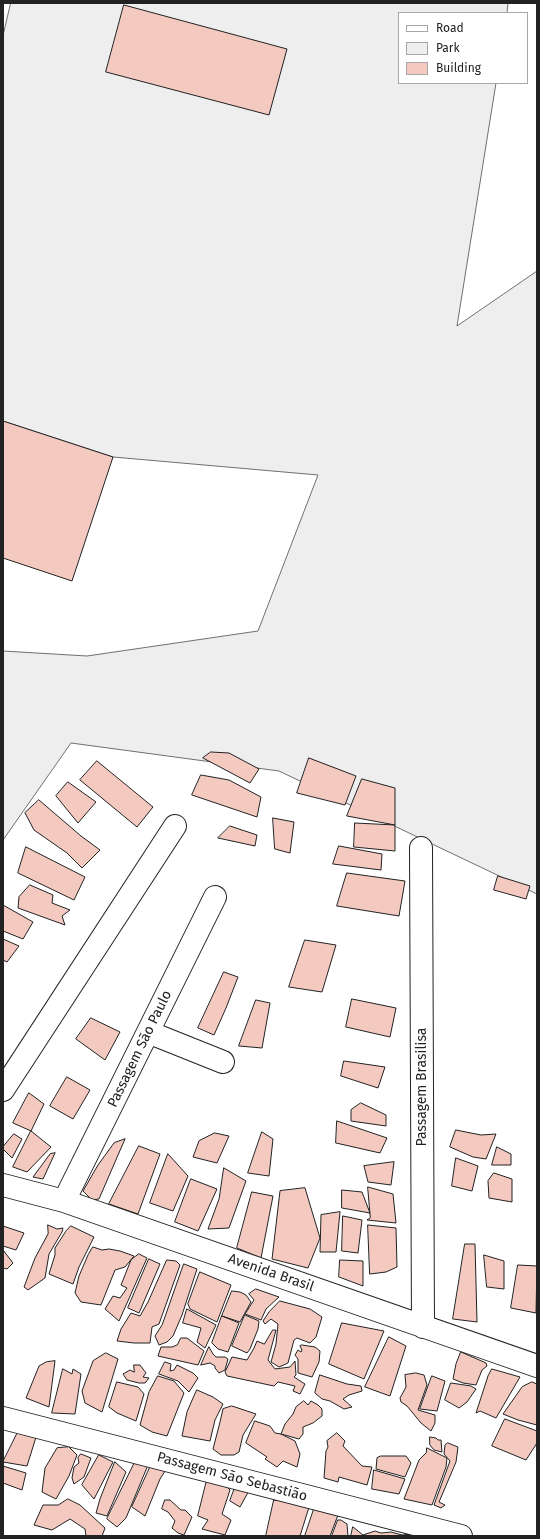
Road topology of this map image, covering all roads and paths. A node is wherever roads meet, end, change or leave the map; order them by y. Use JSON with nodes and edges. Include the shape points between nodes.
{"nodes":[{"id":1,"x":175,"y":826,"type":"dead end"},
{"id":2,"x":421,"y":848,"type":"dead end"},
{"id":3,"x":215,"y":897,"type":"dead end"},
{"id":4,"x":148,"y":1032,"type":"junction"},
{"id":5,"x":223,"y":1062,"type":"dead end"},
{"id":6,"x":3,"y":1090,"type":"edge"},
{"id":7,"x":3,"y":1185,"type":"edge"},
{"id":8,"x":64,"y":1200,"type":"junction"},
{"id":9,"x":423,"y":1327,"type":"junction"},
{"id":10,"x":537,"y":1366,"type":"edge"},
{"id":11,"x":3,"y":1418,"type":"edge"},
{"id":12,"x":461,"y":1536,"type":"edge"}],
"edges":[{"from":1,"to":6,"type":"street"},
{"from":2,"to":9,"type":"street","name":"Passagem Brasilisa"},
{"from":3,"to":4,"type":"street","name":"Passagem São Paulo"},
{"from":4,"to":5,"type":"street"},
{"from":4,"to":8,"type":"street","name":"Passagem São Paulo"},
{"from":7,"to":8,"type":"street","name":"Avenida Brasil"},
{"from":8,"to":9,"type":"street","name":"Avenida Brasil"},
{"from":9,"to":10,"type":"street","name":"Avenida Brasil"},
{"from":11,"to":12,"type":"street","name":"Passagem São Sebastião"}]}
